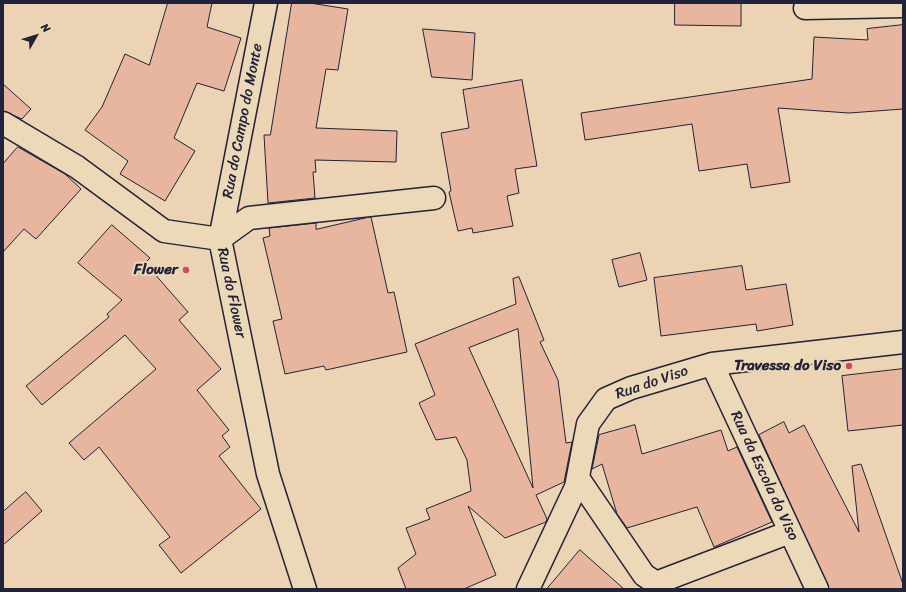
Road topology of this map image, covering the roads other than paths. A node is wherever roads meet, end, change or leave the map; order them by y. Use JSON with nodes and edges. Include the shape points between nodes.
{"nodes":[{"id":1,"x":266,"y":3,"type":"edge"},
{"id":2,"x":903,"y":6,"type":"edge"},
{"id":3,"x":805,"y":8,"type":"dead end"},
{"id":4,"x":3,"y":123,"type":"edge"},
{"id":5,"x":434,"y":198,"type":"dead end"},
{"id":6,"x":220,"y":240,"type":"junction"},
{"id":7,"x":903,"y":342,"type":"edge"},
{"id":8,"x":712,"y":364,"type":"junction"},
{"id":9,"x":578,"y":478,"type":"junction"},
{"id":10,"x":790,"y":532,"type":"junction"},
{"id":11,"x":305,"y":589,"type":"edge"},
{"id":12,"x":528,"y":589,"type":"edge"},
{"id":13,"x":817,"y":589,"type":"edge"}],
"edges":[{"from":1,"to":6,"type":"street","name":"Rua do Campo do Monte"},
{"from":2,"to":3,"type":"street"},
{"from":4,"to":6,"type":"street","name":"Rua do Flower","via":[[78,167],[164,231]]},
{"from":5,"to":6,"type":"street","via":[[249,218]]},
{"from":6,"to":11,"type":"street","name":"Rua do Flower","via":[[268,474]]},
{"from":7,"to":8,"type":"street","name":"Rua do Viso"},
{"from":8,"to":9,"type":"street","name":"Rua do Viso","via":[[631,388],[606,399],[588,424]]},
{"from":8,"to":10,"type":"street","name":"Rua da Escola do Viso"},
{"from":9,"to":10,"type":"street","via":[[644,575],[656,583]]},
{"from":9,"to":12,"type":"street","name":"Rua do Viso"},
{"from":10,"to":13,"type":"street","name":"Rua da Escola do Viso"}]}
